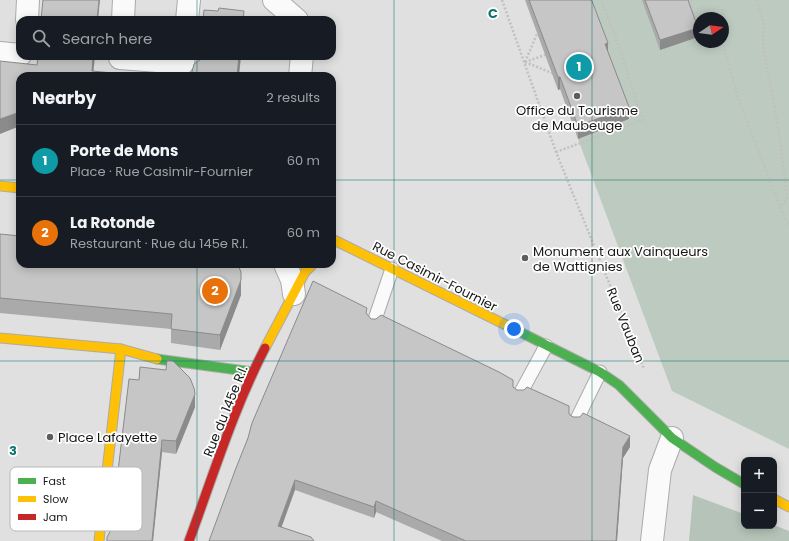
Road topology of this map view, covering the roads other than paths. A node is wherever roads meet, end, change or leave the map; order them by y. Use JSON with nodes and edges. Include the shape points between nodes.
{"nodes":[{"id":1,"x":28,"y":0,"type":"edge"},
{"id":2,"x":124,"y":0,"type":"edge"},
{"id":3,"x":189,"y":0,"type":"edge"},
{"id":4,"x":276,"y":0,"type":"edge"},
{"id":5,"x":27,"y":16,"type":"edge"},
{"id":6,"x":123,"y":16,"type":"edge"},
{"id":7,"x":187,"y":16,"type":"edge"},
{"id":8,"x":292,"y":16,"type":"edge"},
{"id":9,"x":0,"y":53,"type":"edge"},
{"id":10,"x":16,"y":55,"type":"edge"},
{"id":11,"x":145,"y":60,"type":"edge"},
{"id":12,"x":183,"y":60,"type":"edge"},
{"id":13,"x":302,"y":60,"type":"edge"},
{"id":14,"x":300,"y":72,"type":"edge"},
{"id":15,"x":0,"y":186,"type":"edge"},
{"id":16,"x":16,"y":188,"type":"edge"},
{"id":17,"x":336,"y":245,"type":"edge"},
{"id":18,"x":287,"y":268,"type":"edge"},
{"id":19,"x":309,"y":268,"type":"edge"},
{"id":20,"x":392,"y":269,"type":"junction"},
{"id":21,"x":294,"y":294,"type":"junction"},
{"id":22,"x":374,"y":322,"type":"edge"},
{"id":23,"x":0,"y":338,"type":"edge"},
{"id":24,"x":546,"y":346,"type":"junction"},
{"id":25,"x":121,"y":349,"type":"junction"},
{"id":26,"x":253,"y":372,"type":"junction"},
{"id":27,"x":600,"y":372,"type":"junction"},
{"id":28,"x":520,"y":394,"type":"edge"},
{"id":29,"x":576,"y":421,"type":"edge"},
{"id":30,"x":672,"y":438,"type":"junction"},
{"id":31,"x":107,"y":467,"type":"edge"},
{"id":32,"x":741,"y":482,"type":"edge"},
{"id":33,"x":777,"y":501,"type":"edge"},
{"id":34,"x":789,"y":507,"type":"edge"},
{"id":35,"x":100,"y":531,"type":"edge"},
{"id":36,"x":99,"y":541,"type":"edge"},
{"id":37,"x":189,"y":541,"type":"edge"},
{"id":38,"x":652,"y":541,"type":"edge"}],
"edges":[{"from":1,"to":5,"type":"street"},
{"from":2,"to":6,"type":"street"},
{"from":3,"to":7,"type":"street"},
{"from":4,"to":8,"type":"street"},
{"from":9,"to":10,"type":"street"},
{"from":11,"to":12,"type":"street","via":[[183,63]]},
{"from":13,"to":14,"type":"street"},
{"from":15,"to":16,"type":"street"},
{"from":17,"to":20,"type":"street","name":"Rue Casimir-Fournier"},
{"from":18,"to":21,"type":"street"},
{"from":19,"to":21,"type":"street","name":"Rue du 145e R.I."},
{"from":20,"to":22,"type":"lane"},
{"from":20,"to":24,"type":"street","name":"Rue Casimir-Fournier"},
{"from":21,"to":26,"type":"street","name":"Rue du 145e R.I."},
{"from":23,"to":25,"type":"street"},
{"from":24,"to":27,"type":"street","name":"Rue Casimir-Fournier"},
{"from":24,"to":28,"type":"lane"},
{"from":25,"to":26,"type":"street","via":[[158,359]]},
{"from":25,"to":31,"type":"street"},
{"from":26,"to":37,"type":"street","name":"Rue du 145e R.I."},
{"from":27,"to":29,"type":"lane"},
{"from":27,"to":30,"type":"street","name":"Rue Casimir-Fournier","via":[[619,385]]},
{"from":30,"to":32,"type":"street","name":"Rue Casimir-Fournier"},
{"from":30,"to":38,"type":"street","via":[[660,470]]},
{"from":33,"to":34,"type":"street"},
{"from":35,"to":36,"type":"street"}]}
